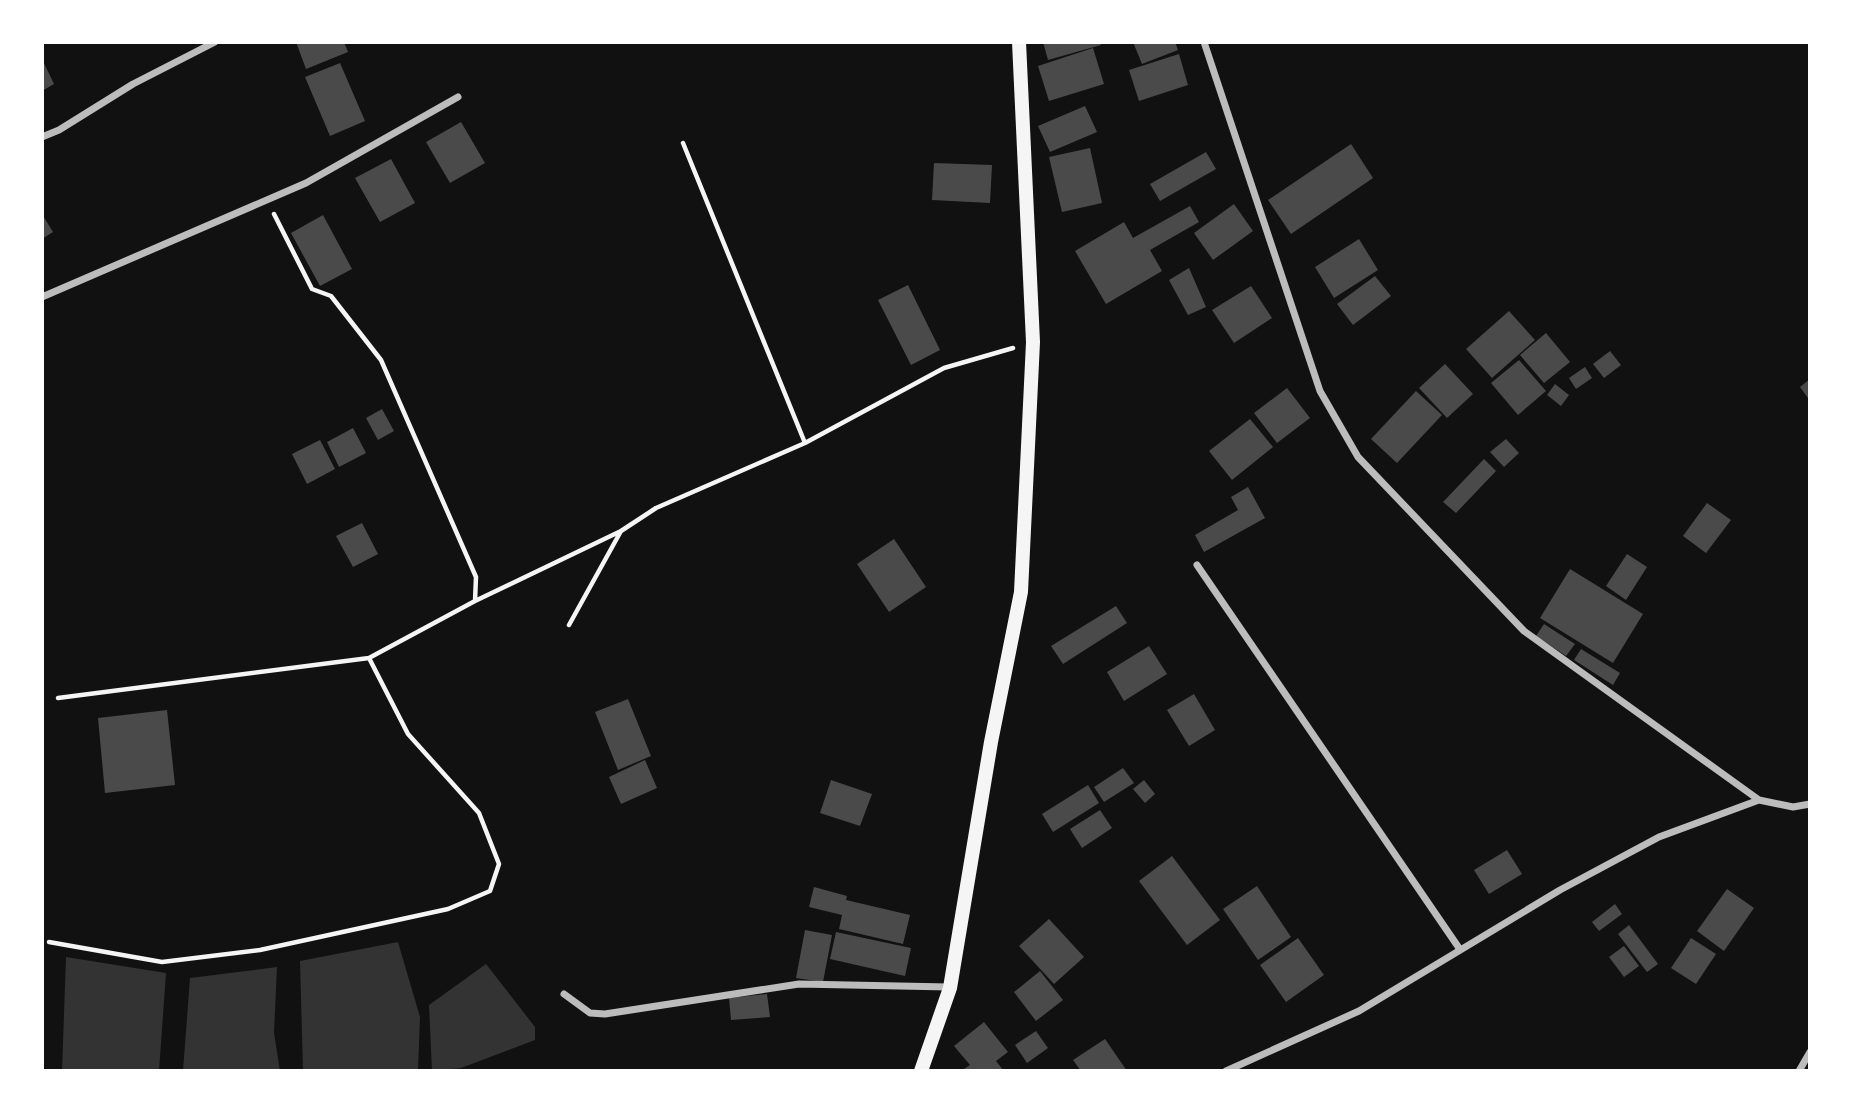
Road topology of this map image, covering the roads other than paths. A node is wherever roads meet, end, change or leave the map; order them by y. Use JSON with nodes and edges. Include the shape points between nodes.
{"nodes":[{"id":1,"x":215,"y":42,"type":"edge"},
{"id":2,"x":1018,"y":42,"type":"edge"},
{"id":3,"x":1204,"y":42,"type":"edge"},
{"id":4,"x":458,"y":97,"type":"dead end"},
{"id":5,"x":42,"y":136,"type":"edge"},
{"id":6,"x":42,"y":297,"type":"edge"},
{"id":7,"x":1197,"y":565,"type":"dead end"},
{"id":8,"x":1759,"y":800,"type":"junction"},
{"id":9,"x":1810,"y":804,"type":"edge"},
{"id":10,"x":1459,"y":948,"type":"junction"},
{"id":11,"x":950,"y":988,"type":"junction"},
{"id":12,"x":564,"y":994,"type":"dead end"},
{"id":13,"x":1810,"y":1052,"type":"edge"},
{"id":14,"x":921,"y":1071,"type":"edge"},
{"id":15,"x":1226,"y":1071,"type":"edge"},
{"id":16,"x":1799,"y":1071,"type":"edge"}],
"edges":[{"from":1,"to":5,"type":"street"},
{"from":2,"to":11,"type":"main road","via":[[1032,342],[1021,592]]},
{"from":3,"to":8,"type":"street","via":[[1320,391],[1358,457],[1524,631]]},
{"from":4,"to":6,"type":"street","via":[[306,183]]},
{"from":7,"to":10,"type":"street"},
{"from":8,"to":9,"type":"street","via":[[1793,807]]},
{"from":8,"to":10,"type":"street","via":[[1659,837]]},
{"from":10,"to":15,"type":"street","via":[[1359,1011]]},
{"from":11,"to":12,"type":"street","via":[[799,984],[605,1014],[590,1013]]},
{"from":11,"to":14,"type":"main road"},
{"from":13,"to":16,"type":"street"}]}
